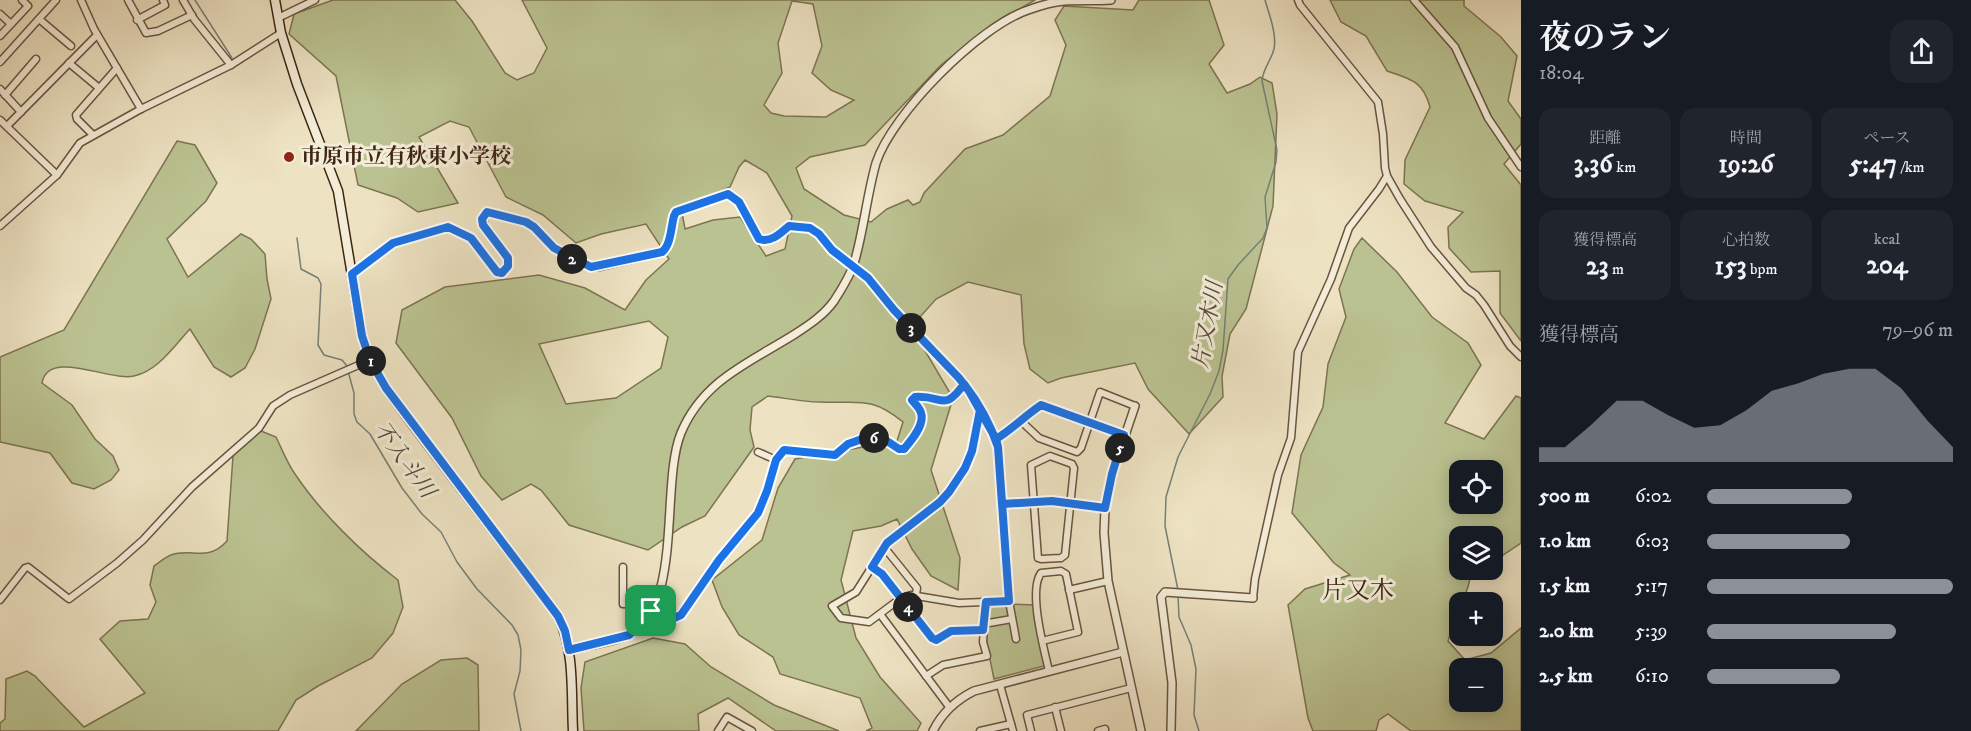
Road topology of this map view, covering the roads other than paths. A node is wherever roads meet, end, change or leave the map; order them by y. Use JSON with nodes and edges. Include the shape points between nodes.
{"nodes":[{"id":1,"x":22,"y":0,"type":"edge"},
{"id":2,"x":57,"y":0,"type":"edge"},
{"id":3,"x":81,"y":0,"type":"edge"},
{"id":4,"x":128,"y":0,"type":"edge"},
{"id":5,"x":163,"y":0,"type":"edge"},
{"id":6,"x":183,"y":0,"type":"edge"},
{"id":7,"x":275,"y":0,"type":"edge"},
{"id":8,"x":315,"y":0,"type":"edge"},
{"id":9,"x":1111,"y":0,"type":"edge"},
{"id":10,"x":1298,"y":0,"type":"edge"},
{"id":11,"x":1414,"y":0,"type":"edge"},
{"id":12,"x":0,"y":14,"type":"edge"},
{"id":13,"x":192,"y":15,"type":"junction"},
{"id":14,"x":278,"y":18,"type":"junction"},
{"id":15,"x":39,"y":19,"type":"junction"},
{"id":16,"x":137,"y":20,"type":"junction"},
{"id":17,"x":11,"y":24,"type":"junction"},
{"id":18,"x":281,"y":33,"type":"junction"},
{"id":19,"x":97,"y":35,"type":"junction"},
{"id":20,"x":0,"y":36,"type":"edge"},
{"id":21,"x":71,"y":46,"type":"dead end"},
{"id":22,"x":36,"y":59,"type":"dead end"},
{"id":23,"x":0,"y":62,"type":"edge"},
{"id":24,"x":69,"y":63,"type":"junction"},
{"id":25,"x":231,"y":65,"type":"junction"},
{"id":26,"x":117,"y":68,"type":"junction"},
{"id":27,"x":99,"y":88,"type":"junction"},
{"id":28,"x":0,"y":89,"type":"edge"},
{"id":29,"x":5,"y":95,"type":"junction"},
{"id":30,"x":141,"y":110,"type":"junction"},
{"id":31,"x":21,"y":112,"type":"junction"},
{"id":32,"x":0,"y":120,"type":"edge"},
{"id":33,"x":7,"y":126,"type":"junction"},
{"id":34,"x":93,"y":135,"type":"junction"},
{"id":35,"x":1521,"y":167,"type":"edge"},
{"id":36,"x":57,"y":175,"type":"junction"},
{"id":37,"x":1387,"y":176,"type":"junction"},
{"id":38,"x":0,"y":226,"type":"edge"},
{"id":39,"x":352,"y":274,"type":"junction"},
{"id":40,"x":1521,"y":357,"type":"edge"},
{"id":41,"x":370,"y":360,"type":"junction"},
{"id":42,"x":964,"y":384,"type":"junction"},
{"id":43,"x":1135,"y":406,"type":"joint"},
{"id":44,"x":980,"y":410,"type":"junction"},
{"id":45,"x":1021,"y":422,"type":"junction"},
{"id":46,"x":1090,"y":423,"type":"junction"},
{"id":47,"x":1124,"y":435,"type":"junction"},
{"id":48,"x":996,"y":439,"type":"junction"},
{"id":49,"x":758,"y":452,"type":"dead end"},
{"id":50,"x":776,"y":460,"type":"junction"},
{"id":51,"x":1033,"y":502,"type":"junction"},
{"id":52,"x":1070,"y":503,"type":"junction"},
{"id":53,"x":1002,"y":504,"type":"junction"},
{"id":54,"x":1105,"y":508,"type":"junction"},
{"id":55,"x":884,"y":547,"type":"junction"},
{"id":56,"x":623,"y":567,"type":"dead end"},
{"id":57,"x":872,"y":567,"type":"junction"},
{"id":58,"x":1108,"y":581,"type":"junction"},
{"id":59,"x":1069,"y":590,"type":"junction"},
{"id":60,"x":916,"y":594,"type":"junction"},
{"id":61,"x":901,"y":598,"type":"junction"},
{"id":62,"x":1253,"y":598,"type":"joint"},
{"id":63,"x":0,"y":600,"type":"edge"},
{"id":64,"x":1009,"y":601,"type":"junction"},
{"id":65,"x":986,"y":602,"type":"junction"},
{"id":66,"x":651,"y":611,"type":"junction"},
{"id":67,"x":880,"y":615,"type":"junction"},
{"id":68,"x":1012,"y":619,"type":"junction"},
{"id":69,"x":983,"y":627,"type":"junction"},
{"id":70,"x":1016,"y":639,"type":"dead end"},
{"id":71,"x":1042,"y":641,"type":"junction"},
{"id":72,"x":569,"y":650,"type":"junction"},
{"id":73,"x":1123,"y":652,"type":"junction"},
{"id":74,"x":1049,"y":671,"type":"junction"},
{"id":75,"x":926,"y":675,"type":"junction"},
{"id":76,"x":1000,"y":685,"type":"junction"},
{"id":77,"x":1131,"y":688,"type":"junction"},
{"id":78,"x":1055,"y":706,"type":"junction"},
{"id":79,"x":950,"y":708,"type":"junction"},
{"id":80,"x":1012,"y":727,"type":"edge"},
{"id":81,"x":573,"y":731,"type":"edge"},
{"id":82,"x":718,"y":731,"type":"edge"},
{"id":83,"x":752,"y":731,"type":"edge"},
{"id":84,"x":933,"y":731,"type":"edge"},
{"id":85,"x":980,"y":731,"type":"edge"},
{"id":86,"x":1031,"y":731,"type":"edge"},
{"id":87,"x":1061,"y":731,"type":"edge"},
{"id":88,"x":1098,"y":731,"type":"edge"},
{"id":89,"x":1105,"y":731,"type":"edge"},
{"id":90,"x":1141,"y":731,"type":"edge"},
{"id":91,"x":1171,"y":731,"type":"edge"}],
"edges":[{"from":1,"to":17,"type":"street","via":[[28,6]]},
{"from":2,"to":15,"type":"street"},
{"from":3,"to":19,"type":"street"},
{"from":4,"to":16,"type":"street"},
{"from":5,"to":16,"type":"street","via":[[165,5]]},
{"from":6,"to":13,"type":"street"},
{"from":7,"to":14,"type":"main road"},
{"from":8,"to":14,"type":"street"},
{"from":9,"to":66,"type":"street","via":[[1063,1],[1026,11],[1005,22],[985,34],[943,72],[897,123],[877,160],[855,262],[833,302],[815,321],[733,370],[706,392],[681,433],[673,463],[667,560],[661,591]]},
{"from":10,"to":37,"type":"street","via":[[1378,102]]},
{"from":11,"to":35,"type":"street","via":[[1455,47],[1488,118]]},
{"from":12,"to":17,"type":"street"},
{"from":13,"to":16,"type":"street","via":[[146,33]]},
{"from":13,"to":25,"type":"street"},
{"from":14,"to":18,"type":"main road"},
{"from":15,"to":21,"type":"street"},
{"from":15,"to":23,"type":"street"},
{"from":17,"to":20,"type":"street"},
{"from":18,"to":25,"type":"street"},
{"from":18,"to":39,"type":"main road","via":[[338,191]]},
{"from":19,"to":24,"type":"street"},
{"from":19,"to":26,"type":"street"},
{"from":22,"to":29,"type":"street"},
{"from":24,"to":27,"type":"street"},
{"from":24,"to":31,"type":"street"},
{"from":25,"to":30,"type":"street"},
{"from":26,"to":27,"type":"street"},
{"from":26,"to":30,"type":"street"},
{"from":27,"to":34,"type":"street","via":[[75,117]]},
{"from":28,"to":29,"type":"street"},
{"from":29,"to":31,"type":"street"},
{"from":30,"to":34,"type":"street"},
{"from":31,"to":33,"type":"street"},
{"from":32,"to":33,"type":"street"},
{"from":33,"to":36,"type":"street"},
{"from":34,"to":36,"type":"street","via":[[80,143]]},
{"from":36,"to":38,"type":"street"},
{"from":37,"to":40,"type":"street","via":[[1431,247],[1484,305]]},
{"from":37,"to":62,"type":"street","via":[[1348,228],[1331,279],[1298,352],[1291,438],[1278,475]]},
{"from":39,"to":41,"type":"main road"},
{"from":39,"to":42,"type":"street","bridge":true,"via":[[393,243],[448,227],[471,238],[497,272],[502,273],[508,258],[483,225],[487,212],[526,222],[554,248],[591,267],[599,267],[666,250],[676,212],[728,194],[739,202],[759,239],[771,239],[789,226],[810,228],[819,234],[839,256],[868,278]]},
{"from":41,"to":63,"type":"street","via":[[273,406],[259,429],[192,487],[143,540],[69,599],[28,567]]},
{"from":41,"to":72,"type":"main road","via":[[399,406],[558,616]]},
{"from":42,"to":44,"type":"street"},
{"from":42,"to":50,"type":"street","via":[[948,401],[913,398],[921,420],[904,449],[876,438],[862,439],[835,455],[784,450]]},
{"from":43,"to":46,"type":"street","via":[[1100,392]]},
{"from":43,"to":47,"type":"street"},
{"from":44,"to":48,"type":"street"},
{"from":44,"to":55,"type":"street","via":[[972,451],[949,492]]},
{"from":45,"to":46,"type":"street","via":[[1041,405]]},
{"from":45,"to":46,"type":"street","via":[[1039,438],[1077,452]]},
{"from":45,"to":48,"type":"street"},
{"from":46,"to":47,"type":"street"},
{"from":47,"to":54,"type":"street"},
{"from":48,"to":53,"type":"street"},
{"from":49,"to":50,"type":"street"},
{"from":50,"to":66,"type":"street","via":[[758,513],[681,615],[674,618]]},
{"from":51,"to":52,"type":"street"},
{"from":51,"to":52,"type":"street","via":[[1031,465],[1050,456],[1074,468]]},
{"from":51,"to":52,"type":"street","via":[[1041,559],[1065,555]]},
{"from":51,"to":53,"type":"street"},
{"from":52,"to":54,"type":"street"},
{"from":53,"to":64,"type":"street"},
{"from":54,"to":58,"type":"street"},
{"from":55,"to":57,"type":"street"},
{"from":55,"to":60,"type":"street","via":[[917,588]]},
{"from":56,"to":66,"type":"street","via":[[623,604],[646,605]]},
{"from":57,"to":61,"type":"street"},
{"from":57,"to":67,"type":"street","via":[[856,592],[832,606],[841,618],[869,622]]},
{"from":58,"to":59,"type":"street"},
{"from":58,"to":73,"type":"street"},
{"from":59,"to":71,"type":"street","via":[[1078,632]]},
{"from":59,"to":71,"type":"street","via":[[1062,571],[1041,573],[1038,577],[1036,601]]},
{"from":60,"to":61,"type":"street"},
{"from":60,"to":65,"type":"street","via":[[951,603]]},
{"from":61,"to":67,"type":"street"},
{"from":61,"to":69,"type":"street","via":[[936,640],[951,631]]},
{"from":62,"to":91,"type":"street","via":[[1165,592],[1161,597],[1172,684]]},
{"from":64,"to":65,"type":"street"},
{"from":64,"to":68,"type":"street"},
{"from":65,"to":69,"type":"street"},
{"from":66,"to":72,"type":"street","via":[[629,635]]},
{"from":67,"to":75,"type":"street"},
{"from":68,"to":69,"type":"street"},
{"from":68,"to":70,"type":"street"},
{"from":69,"to":75,"type":"street","via":[[987,656],[943,664]]},
{"from":71,"to":74,"type":"street"},
{"from":72,"to":81,"type":"main road"},
{"from":73,"to":74,"type":"street"},
{"from":73,"to":77,"type":"street"},
{"from":74,"to":76,"type":"street"},
{"from":75,"to":79,"type":"street"},
{"from":76,"to":79,"type":"street","via":[[974,691]]},
{"from":76,"to":80,"type":"street"},
{"from":77,"to":78,"type":"street"},
{"from":77,"to":90,"type":"street"},
{"from":78,"to":86,"type":"street","via":[[1027,715]]},
{"from":78,"to":87,"type":"street"},
{"from":79,"to":84,"type":"street"},
{"from":80,"to":85,"type":"street"},
{"from":82,"to":83,"type":"street","via":[[727,717]]},
{"from":88,"to":89,"type":"street"}]}
